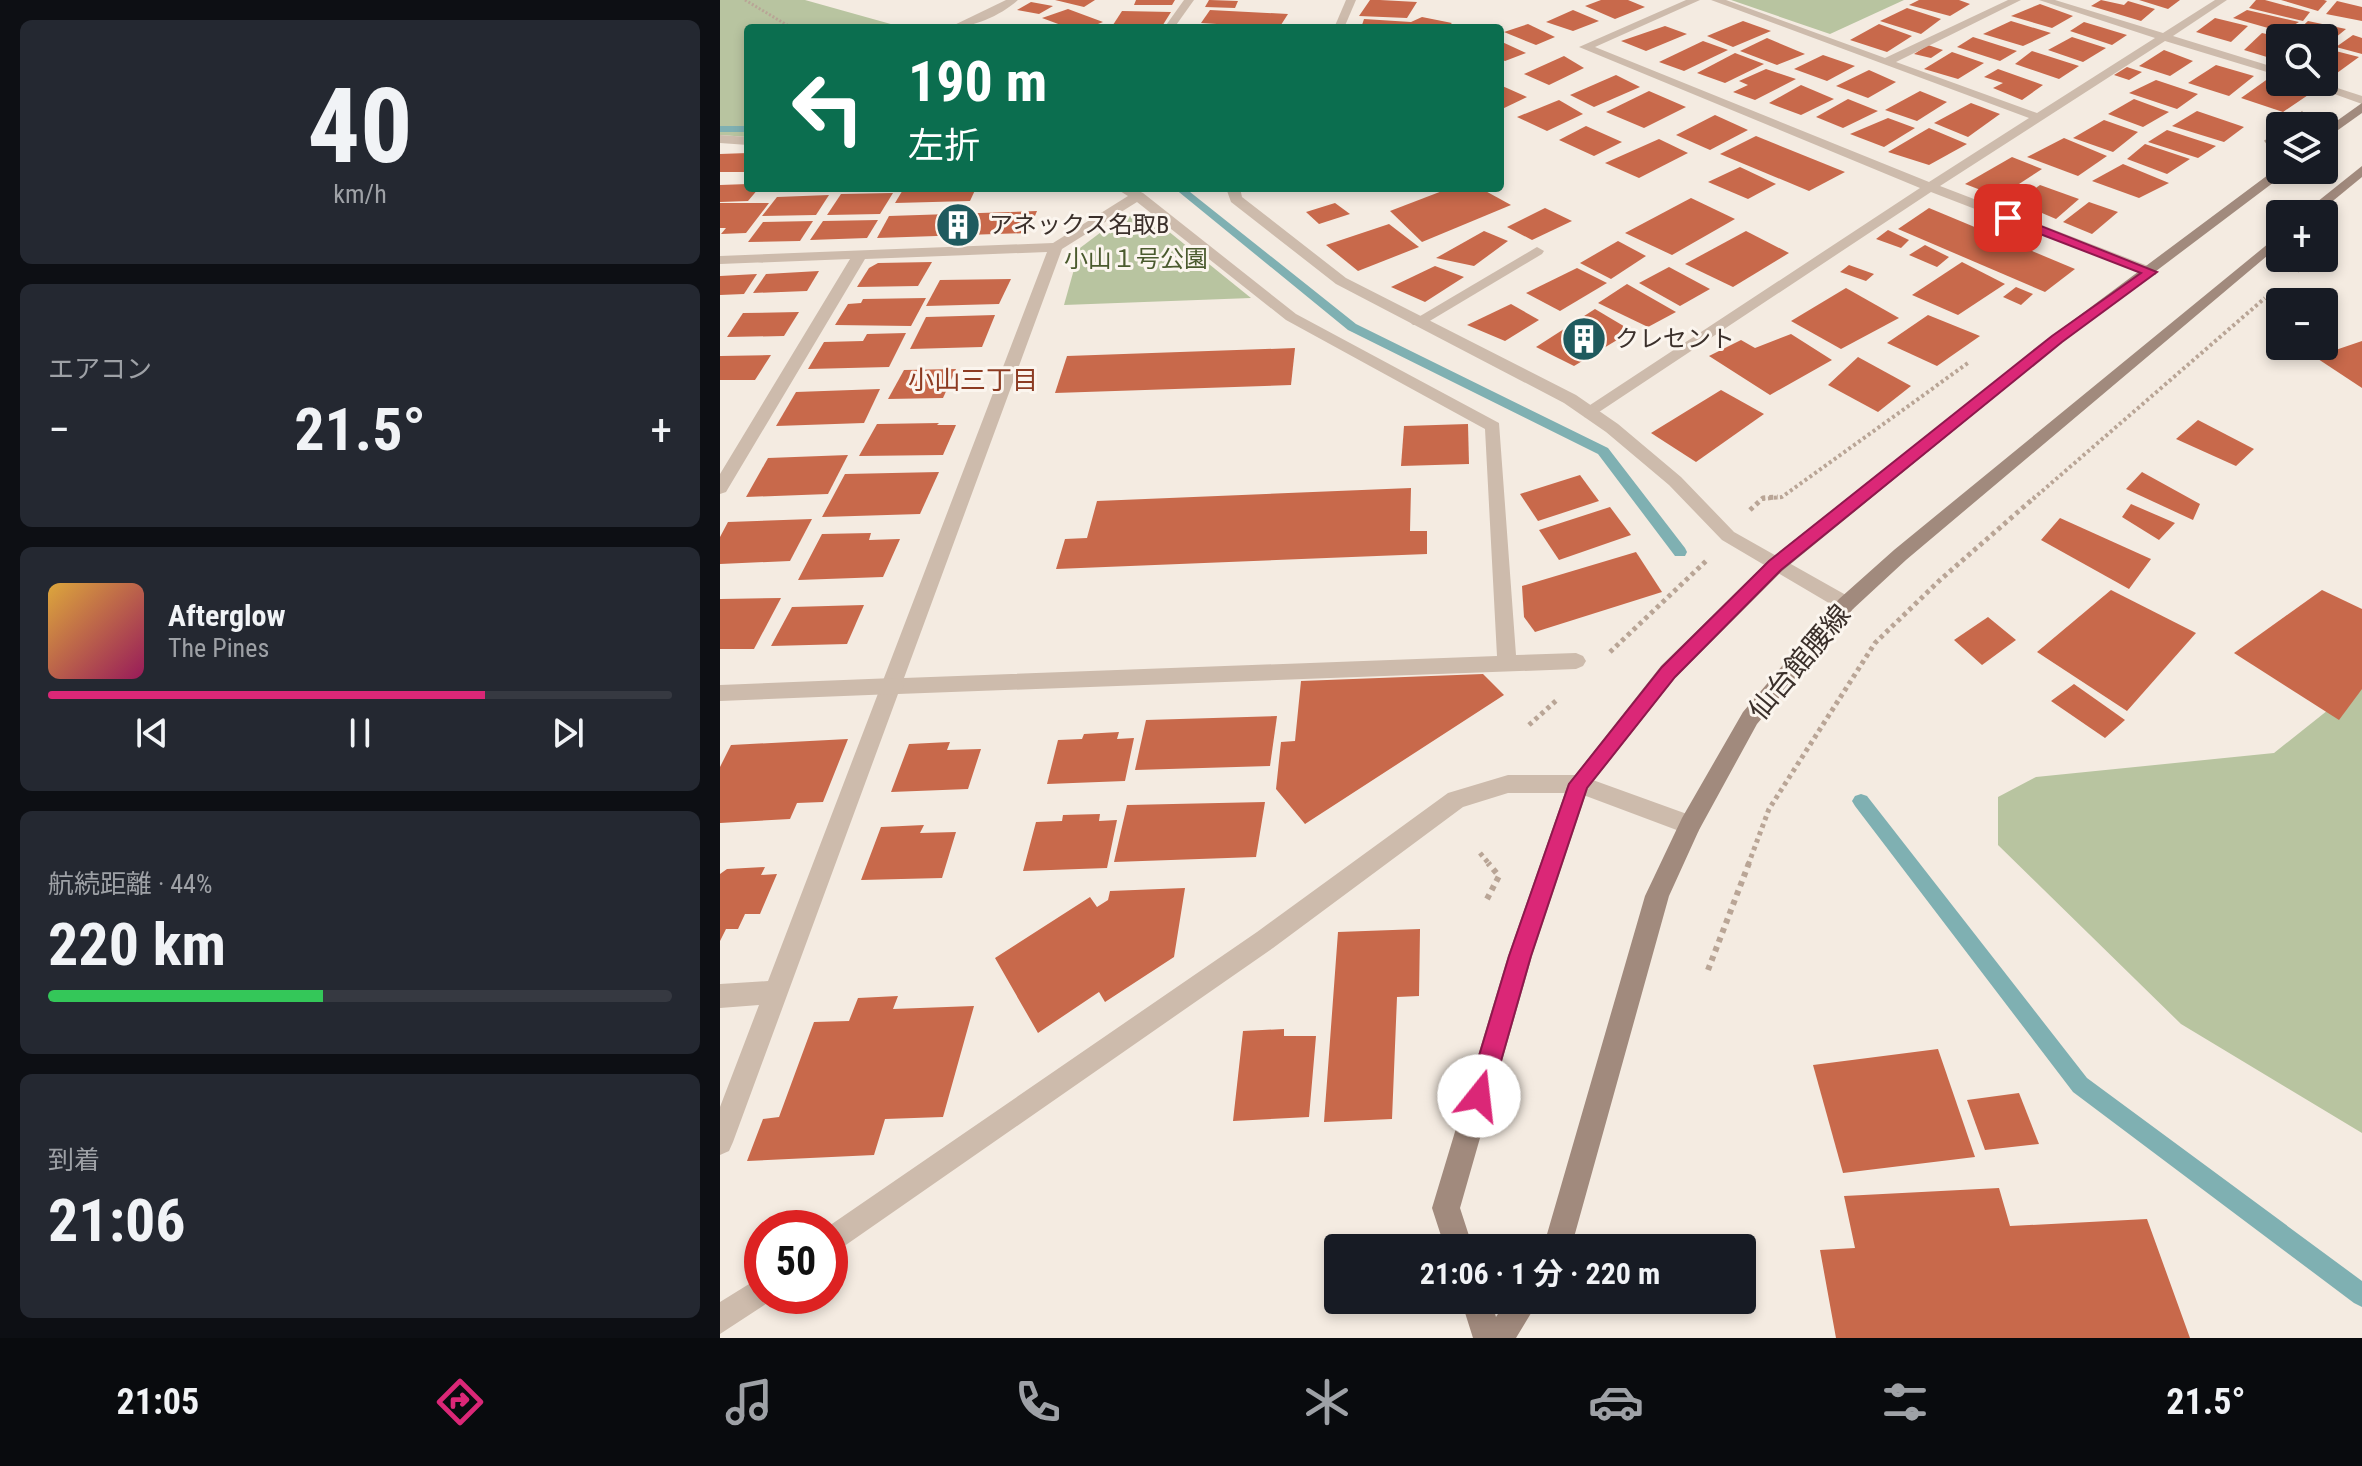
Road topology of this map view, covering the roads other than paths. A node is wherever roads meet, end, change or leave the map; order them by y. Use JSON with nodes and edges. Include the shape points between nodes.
{"nodes":[{"id":1,"x":1013,"y":0,"type":"edge"},
{"id":2,"x":1189,"y":0,"type":"edge"},
{"id":3,"x":1351,"y":0,"type":"edge"},
{"id":4,"x":1695,"y":0,"type":"edge"},
{"id":5,"x":1716,"y":0,"type":"edge"},
{"id":6,"x":2016,"y":0,"type":"edge"},
{"id":7,"x":2044,"y":0,"type":"edge"},
{"id":8,"x":2222,"y":0,"type":"edge"},
{"id":9,"x":963,"y":24,"type":"edge"},
{"id":10,"x":1172,"y":24,"type":"edge"},
{"id":11,"x":1341,"y":24,"type":"edge"},
{"id":12,"x":2166,"y":37,"type":"junction"},
{"id":13,"x":1886,"y":62,"type":"junction"},
{"id":14,"x":2266,"y":69,"type":"edge"},
{"id":15,"x":2338,"y":92,"type":"edge"},
{"id":16,"x":2362,"y":100,"type":"edge"},
{"id":17,"x":2362,"y":107,"type":"edge"},
{"id":18,"x":2039,"y":118,"type":"junction"},
{"id":19,"x":2338,"y":125,"type":"edge"},
{"id":20,"x":720,"y":139,"type":"edge"},
{"id":21,"x":744,"y":141,"type":"edge"},
{"id":22,"x":2362,"y":170,"type":"edge"},
{"id":23,"x":2266,"y":182,"type":"edge"},
{"id":24,"x":1930,"y":187,"type":"junction"},
{"id":25,"x":1130,"y":192,"type":"edge"},
{"id":26,"x":1234,"y":192,"type":"edge"},
{"id":27,"x":1138,"y":196,"type":"junction"},
{"id":28,"x":2326,"y":200,"type":"edge"},
{"id":29,"x":1056,"y":247,"type":"junction"},
{"id":30,"x":2266,"y":250,"type":"edge"},
{"id":31,"x":1537,"y":251,"type":"dead end"},
{"id":32,"x":860,"y":255,"type":"junction"},
{"id":33,"x":720,"y":260,"type":"edge"},
{"id":34,"x":2151,"y":272,"type":"junction"},
{"id":35,"x":1418,"y":322,"type":"junction"},
{"id":36,"x":1590,"y":413,"type":"junction"},
{"id":37,"x":720,"y":488,"type":"edge"},
{"id":38,"x":1775,"y":566,"type":"junction"},
{"id":39,"x":1846,"y":604,"type":"junction"},
{"id":40,"x":1576,"y":661,"type":"dead end"},
{"id":41,"x":1507,"y":664,"type":"junction"},
{"id":42,"x":894,"y":686,"type":"junction"},
{"id":43,"x":720,"y":693,"type":"edge"},
{"id":44,"x":1579,"y":784,"type":"junction"},
{"id":45,"x":1690,"y":825,"type":"junction"},
{"id":46,"x":777,"y":992,"type":"junction"},
{"id":47,"x":720,"y":996,"type":"edge"},
{"id":48,"x":720,"y":1142,"type":"edge"},
{"id":49,"x":848,"y":1230,"type":"edge"},
{"id":50,"x":1454,"y":1234,"type":"edge"},
{"id":51,"x":1561,"y":1234,"type":"edge"},
{"id":52,"x":744,"y":1302,"type":"edge"},
{"id":53,"x":1480,"y":1314,"type":"edge"},
{"id":54,"x":1515,"y":1314,"type":"edge"},
{"id":55,"x":720,"y":1319,"type":"edge"},
{"id":56,"x":1488,"y":1338,"type":"edge"},
{"id":57,"x":1499,"y":1338,"type":"edge"}],
"edges":[{"from":1,"to":9,"type":"street"},
{"from":2,"to":10,"type":"street"},
{"from":3,"to":11,"type":"street"},
{"from":4,"to":24,"type":"street","via":[[1585,47]]},
{"from":5,"to":13,"type":"street"},
{"from":6,"to":13,"type":"street"},
{"from":7,"to":12,"type":"street"},
{"from":8,"to":12,"type":"street"},
{"from":12,"to":14,"type":"street"},
{"from":12,"to":18,"type":"street"},
{"from":13,"to":18,"type":"street"},
{"from":15,"to":16,"type":"street"},
{"from":17,"to":19,"type":"main road"},
{"from":18,"to":24,"type":"street"},
{"from":20,"to":21,"type":"street"},
{"from":22,"to":28,"type":"main road"},
{"from":23,"to":34,"type":"main road"},
{"from":24,"to":34,"type":"street"},
{"from":24,"to":36,"type":"street"},
{"from":25,"to":27,"type":"street"},
{"from":26,"to":35,"type":"street","via":[[1236,199],[1341,281]]},
{"from":27,"to":29,"type":"street"},
{"from":27,"to":41,"type":"street","via":[[1291,317],[1493,427]]},
{"from":29,"to":32,"type":"street"},
{"from":29,"to":42,"type":"street"},
{"from":30,"to":39,"type":"main road","name":"仙台館腰線"},
{"from":31,"to":35,"type":"street"},
{"from":32,"to":33,"type":"street"},
{"from":32,"to":37,"type":"street"},
{"from":34,"to":38,"type":"main road","via":[[2057,339]]},
{"from":35,"to":36,"type":"street"},
{"from":36,"to":38,"type":"street","via":[[1675,481],[1728,536]]},
{"from":38,"to":39,"type":"street"},
{"from":38,"to":44,"type":"main road","via":[[1668,672]]},
{"from":39,"to":45,"type":"main road","name":"仙台館腰線","via":[[1750,718]]},
{"from":40,"to":41,"type":"street"},
{"from":41,"to":42,"type":"street"},
{"from":42,"to":43,"type":"street"},
{"from":42,"to":46,"type":"street"},
{"from":44,"to":45,"type":"street"},
{"from":44,"to":49,"type":"street","via":[[1508,784],[1456,800],[1265,940]]},
{"from":44,"to":50,"type":"main road","via":[[1520,956],[1446,1208]]},
{"from":45,"to":51,"type":"main road","name":"仙台館腰線","via":[[1657,896]]},
{"from":46,"to":47,"type":"street"},
{"from":46,"to":48,"type":"street"},
{"from":52,"to":55,"type":"street"},
{"from":53,"to":56,"type":"main road"},
{"from":54,"to":57,"type":"main road"}]}
